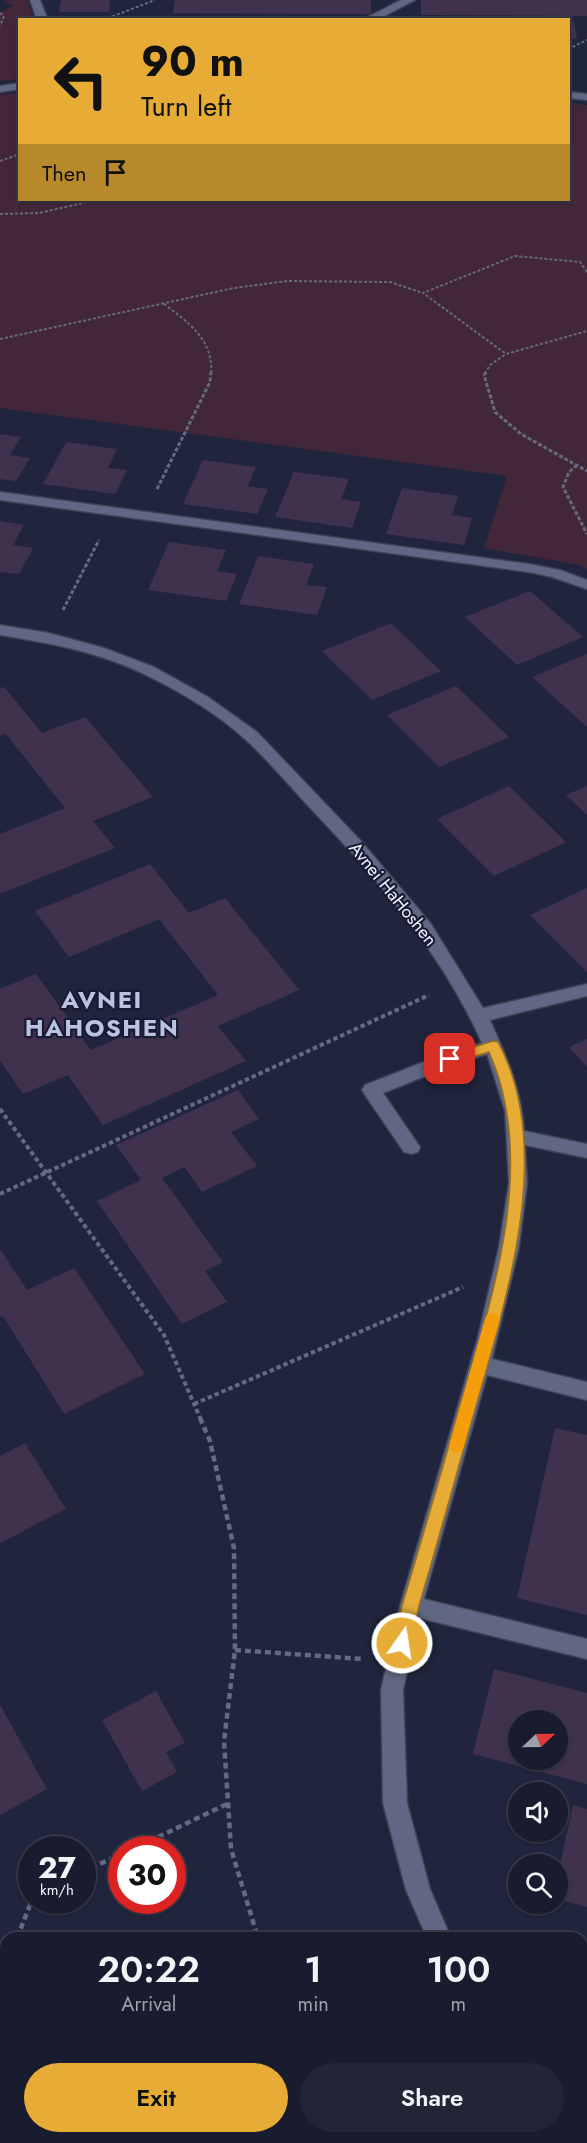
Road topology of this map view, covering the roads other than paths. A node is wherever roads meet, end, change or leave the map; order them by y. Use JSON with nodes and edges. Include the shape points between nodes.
{"nodes":[{"id":1,"x":35,"y":0,"type":"edge"},
{"id":2,"x":410,"y":0,"type":"edge"},
{"id":3,"x":42,"y":18,"type":"edge"},
{"id":4,"x":370,"y":18,"type":"edge"},
{"id":5,"x":18,"y":86,"type":"edge"},
{"id":6,"x":0,"y":89,"type":"edge"},
{"id":7,"x":570,"y":95,"type":"edge"},
{"id":8,"x":587,"y":97,"type":"edge"},
{"id":9,"x":0,"y":496,"type":"edge"},
{"id":10,"x":587,"y":585,"type":"edge"},
{"id":11,"x":0,"y":630,"type":"edge"},
{"id":12,"x":587,"y":990,"type":"edge"},
{"id":13,"x":479,"y":1016,"type":"junction"},
{"id":14,"x":493,"y":1046,"type":"junction"},
{"id":15,"x":515,"y":1136,"type":"junction"},
{"id":16,"x":411,"y":1147,"type":"dead end"},
{"id":17,"x":587,"y":1151,"type":"edge"},
{"id":18,"x":480,"y":1365,"type":"junction"},
{"id":19,"x":587,"y":1391,"type":"edge"},
{"id":20,"x":411,"y":1606,"type":"junction"},
{"id":21,"x":587,"y":1649,"type":"edge"},
{"id":22,"x":436,"y":1932,"type":"edge"}],
"edges":[{"from":1,"to":3,"type":"street"},
{"from":2,"to":4,"type":"street"},
{"from":5,"to":6,"type":"street"},
{"from":7,"to":8,"type":"street"},
{"from":9,"to":10,"type":"street","via":[[529,568]]},
{"from":11,"to":13,"type":"street","name":"Avnei HaHoshen","via":[[99,651],[149,670],[203,701],[251,736],[355,845],[425,928]]},
{"from":12,"to":13,"type":"street"},
{"from":13,"to":14,"type":"street","name":"Avnei HaHoshen"},
{"from":14,"to":15,"type":"street","name":"Avnei HaHoshen","via":[[514,1111]]},
{"from":14,"to":16,"type":"street","via":[[371,1090]]},
{"from":15,"to":17,"type":"street"},
{"from":15,"to":18,"type":"street","name":"Avnei HaHoshen","via":[[518,1183],[504,1270]]},
{"from":18,"to":19,"type":"street"},
{"from":18,"to":20,"type":"street","name":"Avnei HaHoshen"},
{"from":20,"to":21,"type":"street"},
{"from":20,"to":22,"type":"street","name":"Avnei HaHoshen","via":[[392,1690],[395,1803],[418,1890]]}]}
